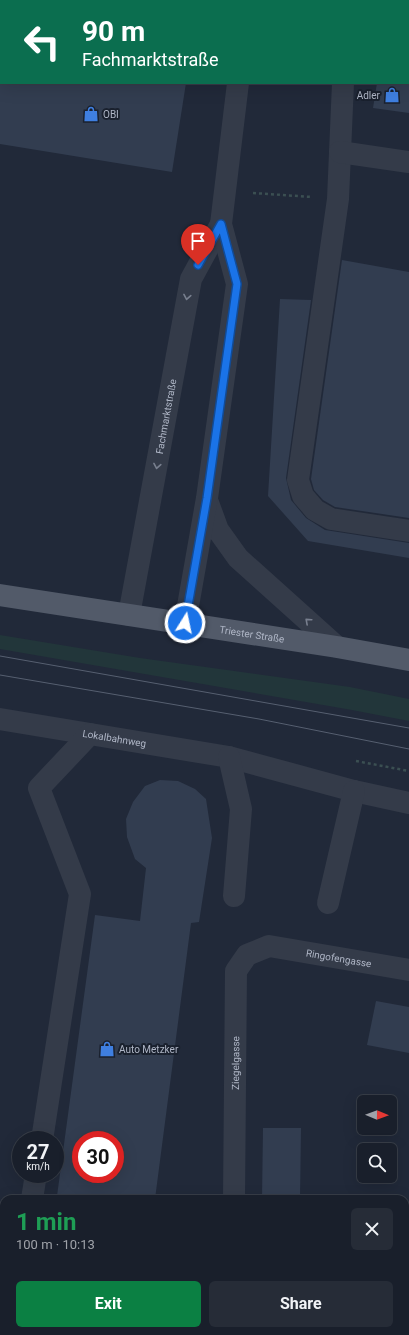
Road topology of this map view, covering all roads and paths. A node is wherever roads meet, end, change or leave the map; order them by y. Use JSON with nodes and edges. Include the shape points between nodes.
{"nodes":[{"id":1,"x":238,"y":84,"type":"edge"},
{"id":2,"x":343,"y":84,"type":"edge"},
{"id":3,"x":340,"y":152,"type":"junction"},
{"id":4,"x":409,"y":162,"type":"edge"},
{"id":5,"x":224,"y":192,"type":"junction"},
{"id":6,"x":310,"y":197,"type":"dead end"},
{"id":7,"x":221,"y":224,"type":"junction"},
{"id":8,"x":207,"y":498,"type":"junction"},
{"id":9,"x":409,"y":531,"type":"edge"},
{"id":10,"x":0,"y":595,"type":"edge"},
{"id":11,"x":129,"y":615,"type":"junction"},
{"id":12,"x":185,"y":623,"type":"junction"},
{"id":13,"x":337,"y":647,"type":"junction"},
{"id":14,"x":409,"y":660,"type":"edge"},
{"id":15,"x":0,"y":719,"type":"edge"},
{"id":16,"x":90,"y":734,"type":"junction"},
{"id":17,"x":229,"y":757,"type":"junction"},
{"id":18,"x":354,"y":791,"type":"junction"},
{"id":19,"x":409,"y":803,"type":"edge"},
{"id":20,"x":234,"y":896,"type":"dead end"},
{"id":21,"x":328,"y":904,"type":"dead end"},
{"id":22,"x":269,"y":946,"type":"joint"},
{"id":23,"x":409,"y":970,"type":"edge"},
{"id":24,"x":43,"y":1131,"type":"edge"},
{"id":25,"x":35,"y":1183,"type":"edge"},
{"id":26,"x":33,"y":1195,"type":"edge"},
{"id":27,"x":234,"y":1195,"type":"edge"}],
"edges":[{"from":1,"to":5,"type":"street","name":"Fachmarktstraße"},
{"from":2,"to":3,"type":"street"},
{"from":3,"to":4,"type":"street"},
{"from":3,"to":9,"type":"street","via":[[338,199],[298,480],[303,496],[315,510],[331,519]]},
{"from":5,"to":6,"type":"path"},
{"from":5,"to":7,"type":"street","name":"Fachmarktstraße"},
{"from":7,"to":8,"type":"street","name":"Fachmarktstraße","via":[[237,284]]},
{"from":7,"to":11,"type":"street","name":"Fachmarktstraße","one_way":true,"via":[[191,279]]},
{"from":8,"to":12,"type":"street","name":"Fachmarktstraße"},
{"from":13,"to":8,"type":"street","one_way":true,"via":[[238,558],[218,530]]},
{"from":10,"to":11,"type":"main road","name":"Triester Straße"},
{"from":11,"to":12,"type":"main road","name":"Triester Straße"},
{"from":12,"to":13,"type":"main road","name":"Triester Straße"},
{"from":13,"to":14,"type":"main road","name":"Triester Straße"},
{"from":15,"to":16,"type":"street","name":"Lokalbahnweg"},
{"from":16,"to":17,"type":"street","name":"Lokalbahnweg"},
{"from":16,"to":24,"type":"street","via":[[39,788],[80,894]]},
{"from":17,"to":18,"type":"street","name":"Lokalbahnweg"},
{"from":17,"to":20,"type":"street","via":[[241,810]]},
{"from":18,"to":19,"type":"street","name":"Lokalbahnweg"},
{"from":18,"to":21,"type":"street"},
{"from":22,"to":23,"type":"street","name":"Ringofengasse"},
{"from":22,"to":27,"type":"street","name":"Ziegelgasse","via":[[248,954],[236,971]]},
{"from":25,"to":26,"type":"street"}]}
